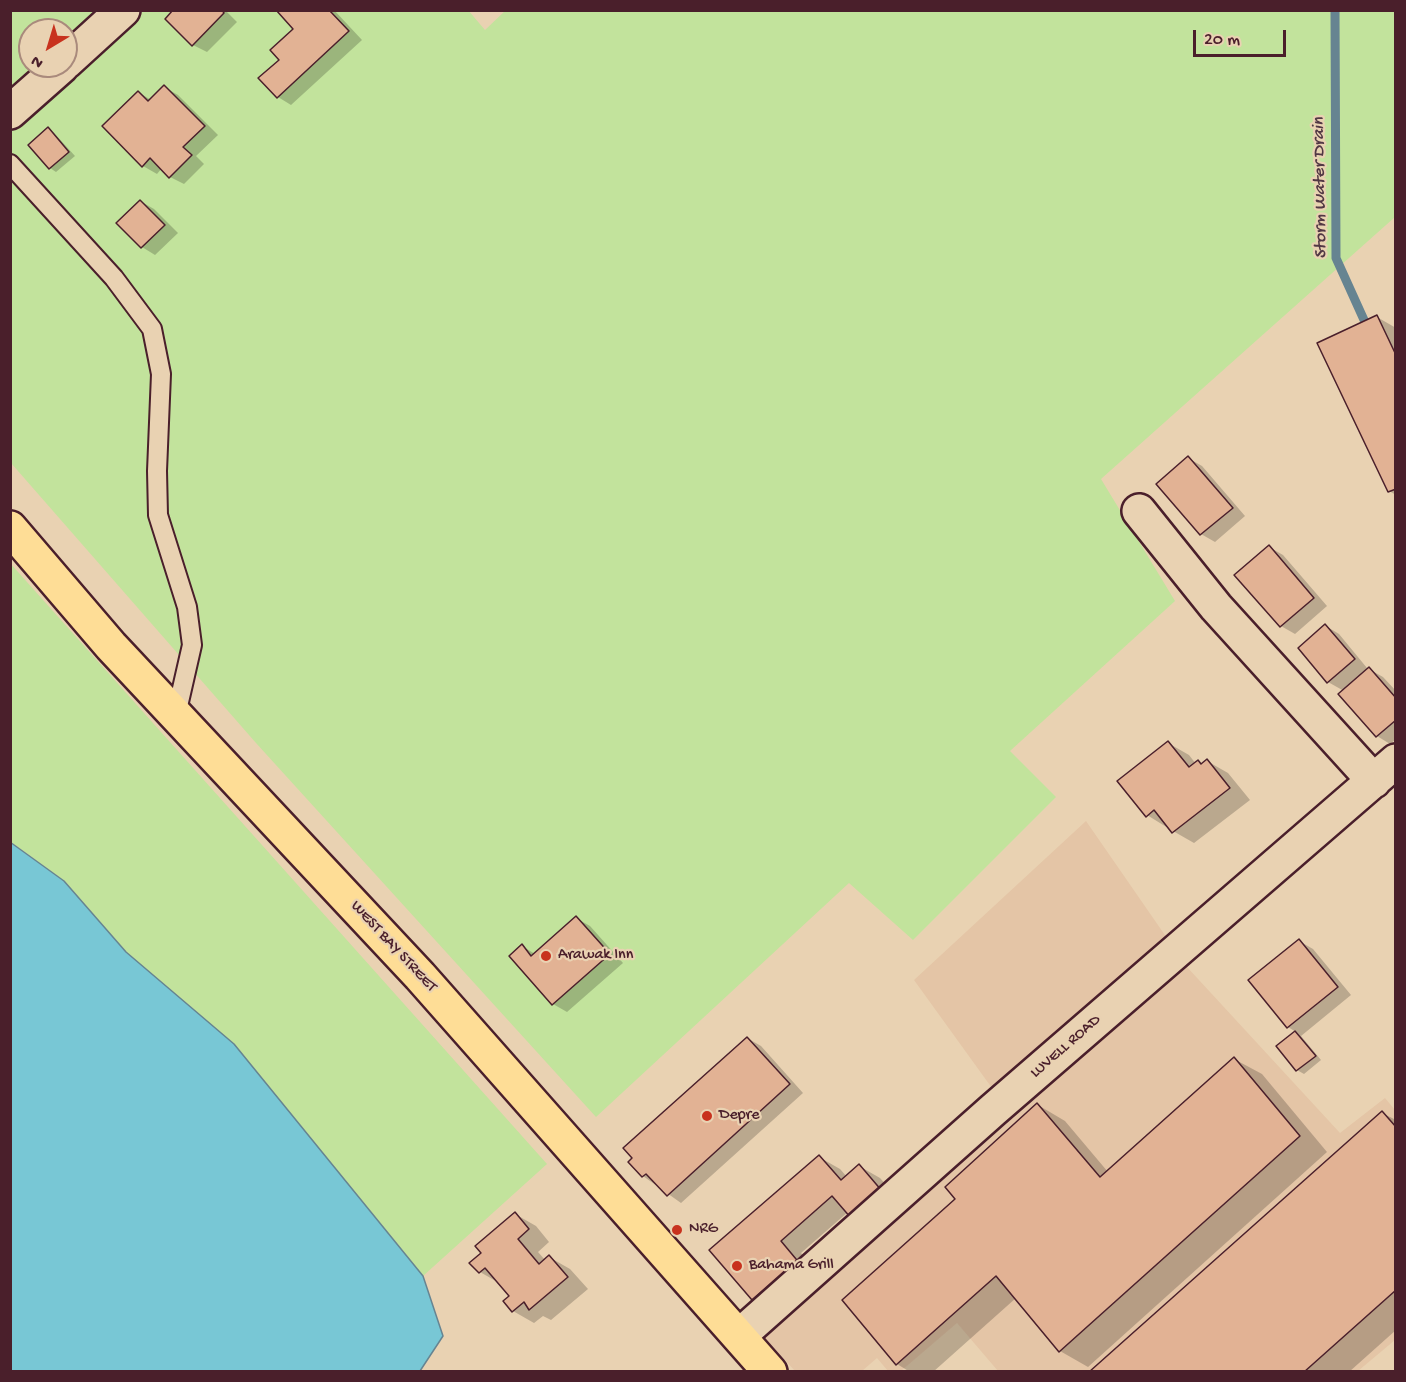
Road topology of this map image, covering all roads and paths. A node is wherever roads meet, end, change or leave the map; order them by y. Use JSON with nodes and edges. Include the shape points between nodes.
{"nodes":[{"id":1,"x":123,"y":10,"type":"edge"},
{"id":2,"x":78,"y":51,"type":"edge"},
{"id":3,"x":48,"y":78,"type":"edge"},
{"id":4,"x":10,"y":112,"type":"edge"},
{"id":5,"x":10,"y":164,"type":"edge"},
{"id":6,"x":1139,"y":511,"type":"dead end"},
{"id":7,"x":10,"y":528,"type":"edge"},
{"id":8,"x":176,"y":715,"type":"junction"},
{"id":9,"x":1385,"y":771,"type":"edge"},
{"id":10,"x":739,"y":1336,"type":"junction"},
{"id":11,"x":770,"y":1371,"type":"edge"}],
"edges":[{"from":1,"to":2,"type":"street"},
{"from":3,"to":4,"type":"street"},
{"from":5,"to":8,"type":"lane","via":[[114,278],[152,329],[161,374],[158,515],[187,607],[192,645]]},
{"from":6,"to":9,"type":"street","via":[[1216,607]]},
{"from":7,"to":8,"type":"highway","name":"WEST BAY STREET"},
{"from":8,"to":10,"type":"highway","name":"WEST BAY STREET","via":[[420,976]]},
{"from":9,"to":10,"type":"street","name":"LUVELL ROAD"},
{"from":10,"to":11,"type":"highway","name":"WEST BAY STREET"}]}
